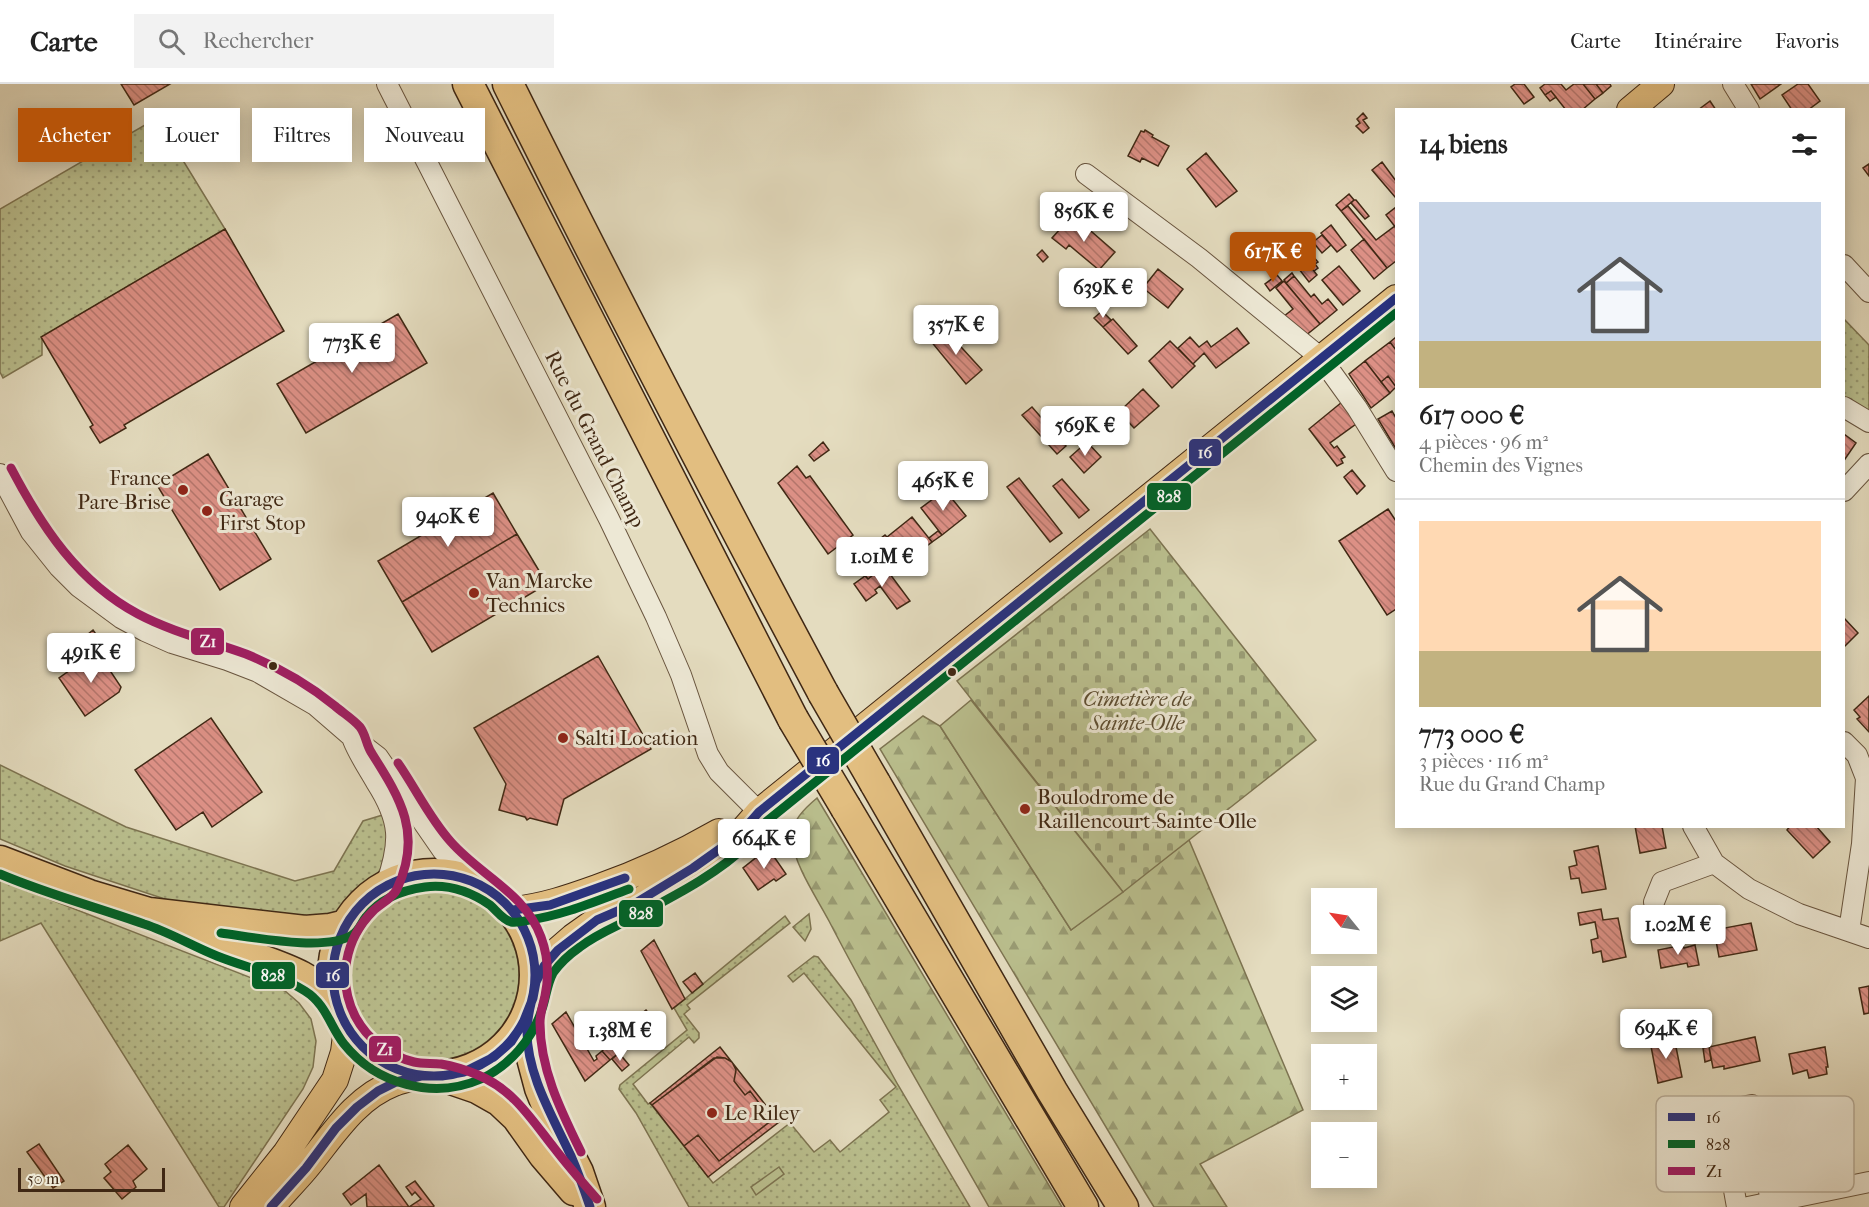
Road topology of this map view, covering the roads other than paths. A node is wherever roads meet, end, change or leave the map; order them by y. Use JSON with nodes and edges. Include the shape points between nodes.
{"nodes":[{"id":1,"x":387,"y":84,"type":"edge"},
{"id":2,"x":468,"y":84,"type":"edge"},
{"id":3,"x":508,"y":84,"type":"edge"},
{"id":4,"x":1661,"y":84,"type":"edge"},
{"id":5,"x":1734,"y":84,"type":"edge"},
{"id":6,"x":1632,"y":108,"type":"edge"},
{"id":7,"x":1748,"y":108,"type":"edge"},
{"id":8,"x":1086,"y":174,"type":"dead end"},
{"id":9,"x":1845,"y":266,"type":"edge"},
{"id":10,"x":1869,"y":292,"type":"edge"},
{"id":11,"x":1395,"y":299,"type":"edge"},
{"id":12,"x":1321,"y":358,"type":"junction"},
{"id":13,"x":1845,"y":408,"type":"edge"},
{"id":14,"x":1869,"y":422,"type":"edge"},
{"id":15,"x":1869,"y":464,"type":"edge"},
{"id":16,"x":1395,"y":469,"type":"edge"},
{"id":17,"x":0,"y":474,"type":"edge"},
{"id":18,"x":1845,"y":490,"type":"edge"},
{"id":19,"x":352,"y":737,"type":"junction"},
{"id":20,"x":1845,"y":743,"type":"edge"},
{"id":21,"x":759,"y":812,"type":"junction"},
{"id":22,"x":1694,"y":828,"type":"edge"},
{"id":23,"x":0,"y":861,"type":"edge"},
{"id":24,"x":1714,"y":863,"type":"junction"},
{"id":25,"x":477,"y":883,"type":"junction"},
{"id":26,"x":386,"y":885,"type":"junction"},
{"id":27,"x":1654,"y":902,"type":"dead end"},
{"id":28,"x":513,"y":910,"type":"junction"},
{"id":29,"x":149,"y":913,"type":"junction"},
{"id":30,"x":346,"y":925,"type":"junction"},
{"id":31,"x":1849,"y":931,"type":"junction"},
{"id":32,"x":1869,"y":938,"type":"edge"},
{"id":33,"x":536,"y":982,"type":"junction"},
{"id":34,"x":528,"y":1013,"type":"junction"},
{"id":35,"x":342,"y":1016,"type":"junction"},
{"id":36,"x":432,"y":1076,"type":"junction"},
{"id":37,"x":1869,"y":1182,"type":"edge"},
{"id":38,"x":1854,"y":1185,"type":"edge"},
{"id":39,"x":1734,"y":1192,"type":"edge"},
{"id":40,"x":1769,"y":1192,"type":"edge"},
{"id":41,"x":1817,"y":1192,"type":"edge"},
{"id":42,"x":1771,"y":1201,"type":"junction"},
{"id":43,"x":243,"y":1207,"type":"edge"},
{"id":44,"x":271,"y":1207,"type":"edge"},
{"id":45,"x":589,"y":1207,"type":"edge"},
{"id":46,"x":1083,"y":1207,"type":"edge"},
{"id":47,"x":1123,"y":1207,"type":"edge"},
{"id":48,"x":1737,"y":1207,"type":"edge"},
{"id":49,"x":1748,"y":1207,"type":"edge"}],
"edges":[{"from":1,"to":21,"type":"street","name":"Rue du Grand Champ","via":[[661,626],[708,754],[724,778]]},
{"from":2,"to":46,"type":"highway","bridge":true,"via":[[793,719]]},
{"from":3,"to":47,"type":"highway","bridge":true,"via":[[620,309],[823,693]]},
{"from":4,"to":6,"type":"main road"},
{"from":5,"to":7,"type":"street"},
{"from":8,"to":12,"type":"street","via":[[1199,258]]},
{"from":9,"to":10,"type":"street"},
{"from":11,"to":12,"type":"main road"},
{"from":12,"to":16,"type":"street"},
{"from":12,"to":21,"type":"main road"},
{"from":13,"to":14,"type":"street"},
{"from":15,"to":18,"type":"street"},
{"from":17,"to":19,"type":"street","via":[[39,542],[69,578],[105,608],[159,637],[267,676],[315,705]]},
{"from":19,"to":25,"type":"street","via":[[378,757],[443,851]]},
{"from":19,"to":26,"type":"street","via":[[395,820],[397,846]]},
{"from":20,"to":31,"type":"street","via":[[1857,755],[1866,778],[1862,844]]},
{"from":21,"to":28,"type":"main road","via":[[639,873],[550,905]]},
{"from":21,"to":33,"type":"main road","via":[[738,836],[693,868],[573,937],[544,966]]},
{"from":22,"to":24,"type":"street"},
{"from":23,"to":29,"type":"highway"},
{"from":24,"to":27,"type":"street","via":[[1662,882]]},
{"from":24,"to":31,"type":"street","via":[[1749,889],[1799,914]]},
{"from":25,"to":26,"type":"highway","via":[[431,873]]},
{"from":25,"to":28,"type":"highway"},
{"from":26,"to":30,"type":"highway","via":[[370,896]]},
{"from":28,"to":33,"type":"highway","via":[[531,944]]},
{"from":29,"to":30,"type":"highway","via":[[304,931]]},
{"from":29,"to":35,"type":"highway","via":[[207,940],[298,974],[324,989]]},
{"from":30,"to":35,"type":"highway","via":[[333,964],[334,992]]},
{"from":31,"to":32,"type":"street"},
{"from":33,"to":34,"type":"highway"},
{"from":34,"to":36,"type":"highway","via":[[511,1042],[494,1057],[464,1072]]},
{"from":34,"to":45,"type":"highway","via":[[528,1043],[540,1088],[578,1172]]},
{"from":35,"to":36,"type":"highway","via":[[361,1045],[378,1060],[399,1070]]},
{"from":35,"to":43,"type":"main road","via":[[344,1052],[335,1080],[286,1153]]},
{"from":36,"to":44,"type":"main road","via":[[396,1082],[357,1107]]},
{"from":36,"to":45,"type":"highway","via":[[477,1088],[500,1101]]},
{"from":37,"to":38,"type":"street"},
{"from":39,"to":48,"type":"street"},
{"from":40,"to":42,"type":"street"},
{"from":41,"to":42,"type":"street"},
{"from":42,"to":49,"type":"street"}]}
